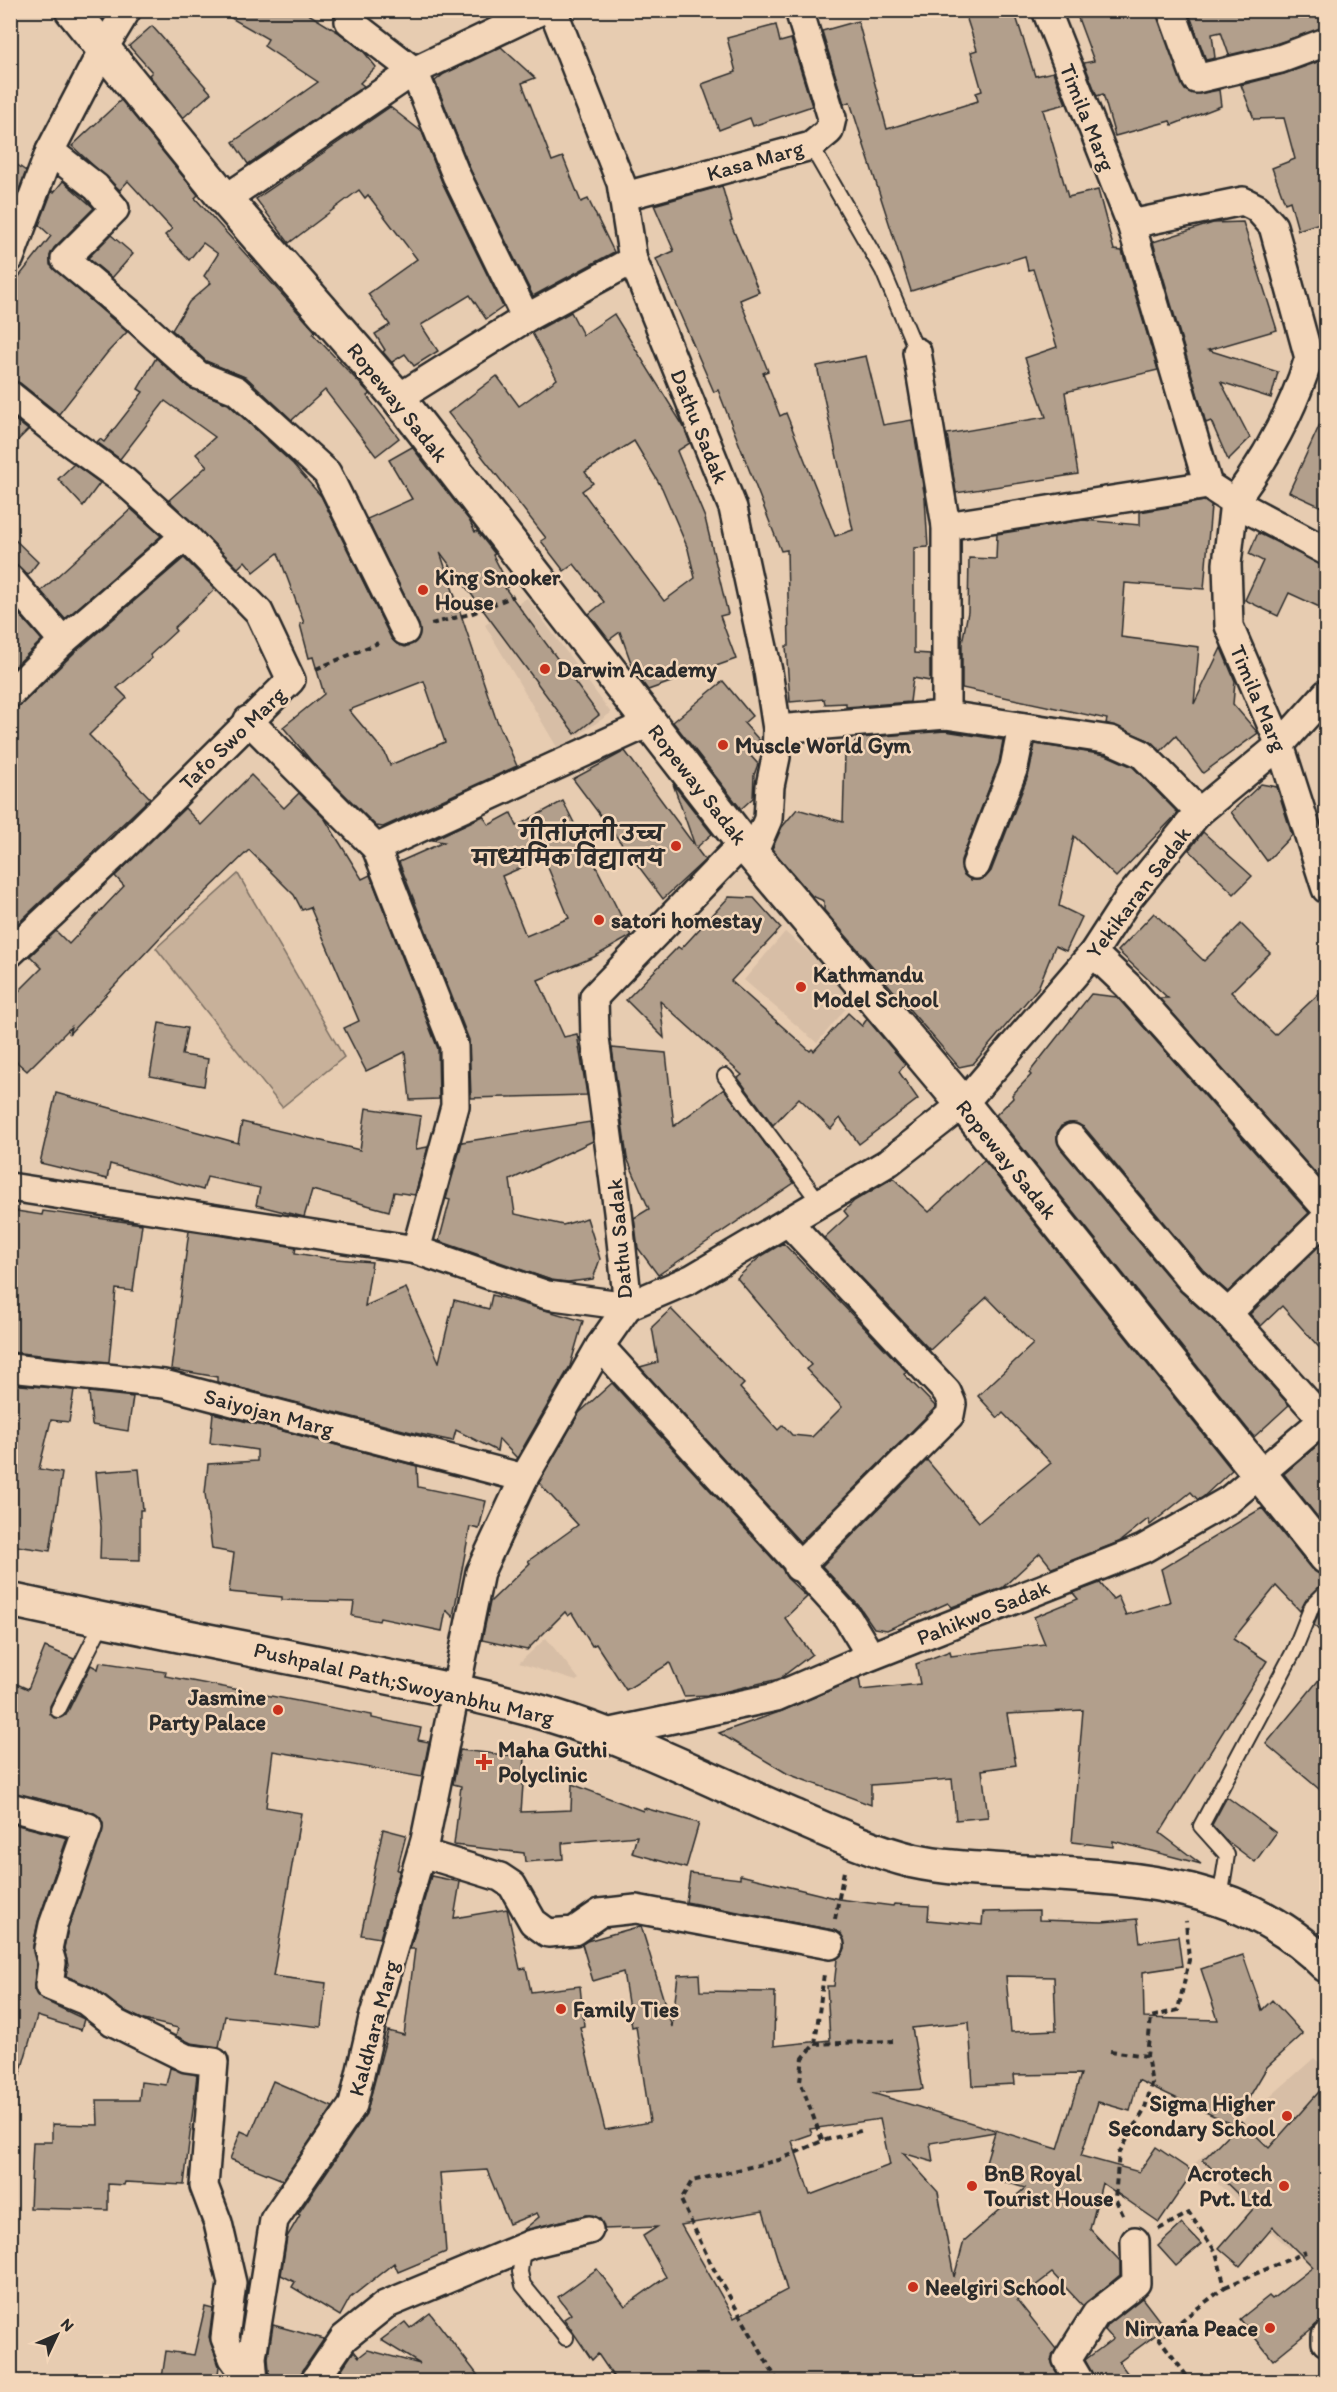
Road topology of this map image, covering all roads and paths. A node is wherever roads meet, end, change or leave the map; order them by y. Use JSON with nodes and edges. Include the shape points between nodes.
{"nodes":[{"id":1,"x":72,"y":10,"type":"edge"},
{"id":2,"x":127,"y":10,"type":"edge"},
{"id":3,"x":542,"y":10,"type":"edge"},
{"id":4,"x":553,"y":10,"type":"edge"},
{"id":5,"x":799,"y":10,"type":"edge"},
{"id":6,"x":1046,"y":10,"type":"edge"},
{"id":7,"x":1172,"y":10,"type":"edge"},
{"id":8,"x":344,"y":14,"type":"edge"},
{"id":9,"x":1326,"y":42,"type":"edge"},
{"id":10,"x":102,"y":51,"type":"junction"},
{"id":11,"x":414,"y":71,"type":"junction"},
{"id":12,"x":811,"y":146,"type":"junction"},
{"id":13,"x":50,"y":151,"type":"junction"},
{"id":14,"x":625,"y":196,"type":"junction"},
{"id":15,"x":225,"y":199,"type":"junction"},
{"id":16,"x":1131,"y":224,"type":"junction"},
{"id":17,"x":10,"y":258,"type":"edge"},
{"id":18,"x":633,"y":260,"type":"junction"},
{"id":19,"x":526,"y":318,"type":"junction"},
{"id":20,"x":917,"y":352,"type":"joint"},
{"id":21,"x":10,"y":396,"type":"edge"},
{"id":22,"x":398,"y":398,"type":"junction"},
{"id":23,"x":1208,"y":485,"type":"junction"},
{"id":24,"x":1234,"y":502,"type":"junction"},
{"id":25,"x":946,"y":526,"type":"junction"},
{"id":26,"x":185,"y":536,"type":"junction"},
{"id":27,"x":1326,"y":551,"type":"edge"},
{"id":28,"x":10,"y":579,"type":"edge"},
{"id":29,"x":405,"y":631,"type":"dead end"},
{"id":30,"x":63,"y":640,"type":"junction"},
{"id":31,"x":10,"y":694,"type":"edge"},
{"id":32,"x":1326,"y":694,"type":"edge"},
{"id":33,"x":946,"y":716,"type":"junction"},
{"id":34,"x":248,"y":720,"type":"junction"},
{"id":35,"x":649,"y":723,"type":"junction"},
{"id":36,"x":1022,"y":727,"type":"junction"},
{"id":37,"x":777,"y":729,"type":"junction"},
{"id":38,"x":1280,"y":745,"type":"junction"},
{"id":39,"x":1199,"y":812,"type":"junction"},
{"id":40,"x":376,"y":848,"type":"junction"},
{"id":41,"x":748,"y":848,"type":"junction"},
{"id":42,"x":976,"y":865,"type":"dead end"},
{"id":43,"x":1326,"y":889,"type":"edge"},
{"id":44,"x":10,"y":953,"type":"edge"},
{"id":45,"x":1093,"y":953,"type":"junction"},
{"id":46,"x":725,"y":1076,"type":"dead end"},
{"id":47,"x":963,"y":1104,"type":"junction"},
{"id":48,"x":1072,"y":1138,"type":"dead end"},
{"id":49,"x":10,"y":1187,"type":"edge"},
{"id":50,"x":820,"y":1203,"type":"junction"},
{"id":51,"x":1326,"y":1208,"type":"edge"},
{"id":52,"x":1326,"y":1218,"type":"edge"},
{"id":53,"x":788,"y":1222,"type":"junction"},
{"id":54,"x":416,"y":1250,"type":"junction"},
{"id":55,"x":628,"y":1306,"type":"junction"},
{"id":56,"x":1228,"y":1313,"type":"junction"},
{"id":57,"x":600,"y":1346,"type":"junction"},
{"id":58,"x":10,"y":1368,"type":"edge"},
{"id":59,"x":1325,"y":1420,"type":"edge"},
{"id":60,"x":1260,"y":1476,"type":"junction"},
{"id":61,"x":524,"y":1478,"type":"junction"},
{"id":62,"x":1326,"y":1557,"type":"edge"},
{"id":63,"x":798,"y":1567,"type":"junction"},
{"id":64,"x":1326,"y":1592,"type":"edge"},
{"id":65,"x":10,"y":1600,"type":"edge"},
{"id":66,"x":104,"y":1620,"type":"junction"},
{"id":67,"x":864,"y":1659,"type":"junction"},
{"id":68,"x":454,"y":1691,"type":"junction"},
{"id":69,"x":58,"y":1710,"type":"dead end"},
{"id":70,"x":607,"y":1733,"type":"junction"},
{"id":71,"x":10,"y":1807,"type":"edge"},
{"id":72,"x":850,"y":1840,"type":"junction"},
{"id":73,"x":422,"y":1853,"type":"junction"},
{"id":74,"x":1184,"y":1888,"type":"junction"},
{"id":75,"x":1220,"y":1899,"type":"junction"},
{"id":76,"x":830,"y":1945,"type":"junction"},
{"id":77,"x":1326,"y":1965,"type":"edge"},
{"id":78,"x":893,"y":2041,"type":"dead end"},
{"id":79,"x":815,"y":2044,"type":"junction"},
{"id":80,"x":1110,"y":2051,"type":"dead end"},
{"id":81,"x":1148,"y":2056,"type":"junction"},
{"id":82,"x":864,"y":2130,"type":"dead end"},
{"id":83,"x":822,"y":2140,"type":"junction"},
{"id":84,"x":589,"y":2230,"type":"dead end"},
{"id":85,"x":1135,"y":2241,"type":"junction"},
{"id":86,"x":523,"y":2247,"type":"junction"},
{"id":87,"x":1305,"y":2252,"type":"dead end"},
{"id":88,"x":1225,"y":2287,"type":"junction"},
{"id":89,"x":1326,"y":2336,"type":"edge"},
{"id":90,"x":566,"y":2338,"type":"dead end"},
{"id":91,"x":1326,"y":2342,"type":"edge"},
{"id":92,"x":252,"y":2382,"type":"edge"},
{"id":93,"x":314,"y":2382,"type":"edge"},
{"id":94,"x":778,"y":2382,"type":"edge"},
{"id":95,"x":1080,"y":2382,"type":"edge"},
{"id":96,"x":1191,"y":2382,"type":"edge"}],
"edges":[{"from":1,"to":10,"type":"main road","name":"Ropeway Sadak"},
{"from":2,"to":10,"type":"street"},
{"from":3,"to":11,"type":"street"},
{"from":4,"to":14,"type":"street","name":"Dathu Sadak"},
{"from":5,"to":12,"type":"street","name":"Kasa Marg","via":[[832,118],[829,132]]},
{"from":6,"to":16,"type":"street","name":"Timila Marg"},
{"from":7,"to":9,"type":"street","via":[[1196,79],[1280,59]]},
{"from":8,"to":11,"type":"street"},
{"from":10,"to":13,"type":"street"},
{"from":10,"to":15,"type":"main road","name":"Ropeway Sadak"},
{"from":11,"to":15,"type":"street"},
{"from":11,"to":19,"type":"street","via":[[456,175]]},
{"from":12,"to":14,"type":"street","name":"Kasa Marg"},
{"from":12,"to":20,"type":"lane","via":[[883,271]]},
{"from":13,"to":17,"type":"street"},
{"from":13,"to":29,"type":"street","via":[[96,187],[115,209],[65,259],[198,375],[236,390],[327,473]]},
{"from":14,"to":18,"type":"street","name":"Dathu Sadak"},
{"from":15,"to":22,"type":"main road","name":"Ropeway Sadak"},
{"from":16,"to":23,"type":"street","name":"Timila Marg"},
{"from":16,"to":24,"type":"street","name":"Timila Marg","via":[[1243,201],[1257,208],[1273,226],[1309,358],[1262,464]]},
{"from":18,"to":19,"type":"street"},
{"from":18,"to":37,"type":"street","name":"Dathu Sadak","via":[[733,508]]},
{"from":19,"to":22,"type":"street"},
{"from":20,"to":25,"type":"street"},
{"from":21,"to":26,"type":"street","name":"Tafo Swo Marg","via":[[124,481]]},
{"from":22,"to":35,"type":"main road","name":"Ropeway Sadak"},
{"from":23,"to":24,"type":"street"},
{"from":23,"to":25,"type":"street"},
{"from":24,"to":27,"type":"street"},
{"from":24,"to":38,"type":"street","name":"Timila Marg","via":[[1227,564],[1229,626]]},
{"from":25,"to":33,"type":"street"},
{"from":26,"to":30,"type":"street"},
{"from":26,"to":34,"type":"street","name":"Tafo Swo Marg","via":[[259,612],[291,680]]},
{"from":28,"to":30,"type":"street"},
{"from":30,"to":31,"type":"street"},
{"from":32,"to":38,"type":"street","name":"Yekikaran Sadak"},
{"from":33,"to":36,"type":"street"},
{"from":33,"to":37,"type":"street"},
{"from":34,"to":40,"type":"street"},
{"from":34,"to":44,"type":"street","name":"Tafo Swo Marg","via":[[123,847]]},
{"from":35,"to":40,"type":"street"},
{"from":35,"to":41,"type":"main road","name":"Ropeway Sadak"},
{"from":36,"to":39,"type":"street","via":[[1112,740],[1142,754]]},
{"from":36,"to":42,"type":"street","via":[[1014,767]]},
{"from":37,"to":41,"type":"street","name":"Dathu Sadak","via":[[768,819]]},
{"from":38,"to":39,"type":"street","name":"Yekikaran Sadak"},
{"from":38,"to":43,"type":"street","name":"Timila Marg"},
{"from":39,"to":45,"type":"street","name":"Yekikaran Sadak","via":[[1128,899]]},
{"from":40,"to":54,"type":"street","via":[[454,1046],[455,1106]]},
{"from":41,"to":47,"type":"main road","name":"Ropeway Sadak"},
{"from":41,"to":55,"type":"street","name":"Dathu Sadak","via":[[594,997],[595,1038]]},
{"from":45,"to":47,"type":"street","name":"Yekikaran Sadak"},
{"from":45,"to":51,"type":"street","via":[[1128,986]]},
{"from":46,"to":50,"type":"lane"},
{"from":47,"to":50,"type":"street","name":"Yekikaran Sadak","via":[[889,1162]]},
{"from":47,"to":60,"type":"main road","name":"Ropeway Sadak"},
{"from":48,"to":56,"type":"street","via":[[1192,1281]]},
{"from":49,"to":54,"type":"street"},
{"from":50,"to":53,"type":"street","name":"Yekikaran Sadak"},
{"from":52,"to":56,"type":"street"},
{"from":53,"to":55,"type":"street","name":"Yekikaran Sadak","via":[[691,1279]]},
{"from":53,"to":63,"type":"street","via":[[947,1392],[952,1404],[950,1415]]},
{"from":54,"to":55,"type":"street","via":[[547,1295]]},
{"from":55,"to":57,"type":"street","name":"Dathu Sadak"},
{"from":56,"to":59,"type":"street"},
{"from":57,"to":61,"type":"street","name":"Dathu Sadak"},
{"from":57,"to":63,"type":"street"},
{"from":58,"to":61,"type":"street","name":"Saiyojan Marg","via":[[164,1384]]},
{"from":59,"to":60,"type":"street","name":"Pahikwo Sadak"},
{"from":60,"to":62,"type":"main road","name":"Ropeway Sadak"},
{"from":60,"to":67,"type":"street","name":"Pahikwo Sadak","via":[[1229,1500],[1143,1549]]},
{"from":61,"to":68,"type":"street","name":"Dathu Sadak","via":[[480,1572]]},
{"from":63,"to":67,"type":"street","via":[[847,1617],[864,1645]]},
{"from":64,"to":75,"type":"lane","via":[[1312,1606],[1294,1651],[1201,1826],[1227,1854]]},
{"from":65,"to":66,"type":"main road","name":"Pushpalal Path;Swoyanbhu Marg"},
{"from":66,"to":68,"type":"main road","name":"Pushpalal Path;Swoyanbhu Marg"},
{"from":66,"to":69,"type":"lane"},
{"from":67,"to":70,"type":"street","name":"Pahikwo Sadak","via":[[776,1697]]},
{"from":68,"to":70,"type":"main road","name":"Pushpalal Path;Swoyanbhu Marg"},
{"from":68,"to":73,"type":"street","name":"Kaldhara Marg"},
{"from":70,"to":72,"type":"main road","name":"Pushpalal Path;Swoyanbhu Marg"},
{"from":71,"to":92,"type":"street","name":"Kaldhara Marg","via":[[88,1827],[53,1925],[48,1949],[52,1963],[49,1986],[86,2001],[114,2022],[186,2058],[214,2062],[204,2186],[218,2223],[232,2283],[225,2338],[233,2358]]},
{"from":72,"to":74,"type":"main road","name":"Pushpalal Path;Swoyanbhu Marg","via":[[942,1866],[1100,1877]]},
{"from":72,"to":76,"type":"path"},
{"from":73,"to":76,"type":"street","via":[[500,1877],[516,1891],[533,1922],[548,1933],[574,1931],[600,1913],[636,1909]]},
{"from":73,"to":92,"type":"street","name":"Kaldhara Marg","via":[[372,2022],[353,2105],[274,2220],[252,2356]]},
{"from":74,"to":75,"type":"main road","name":"Pushpalal Path;Swoyanbhu Marg"},
{"from":74,"to":81,"type":"path","via":[[1189,1960],[1178,2010],[1151,2017]]},
{"from":75,"to":77,"type":"main road","name":"Pushpalal Path;Swoyanbhu Marg","via":[[1267,1919],[1295,1937]]},
{"from":76,"to":79,"type":"path"},
{"from":78,"to":79,"type":"path"},
{"from":79,"to":83,"type":"path","via":[[803,2058],[800,2081]]},
{"from":80,"to":81,"type":"path"},
{"from":81,"to":85,"type":"path","via":[[1152,2084],[1144,2111],[1119,2153],[1115,2198]]},
{"from":82,"to":83,"type":"path"},
{"from":83,"to":94,"type":"path","via":[[779,2160],[692,2181],[681,2200]]},
{"from":84,"to":86,"type":"street"},
{"from":85,"to":88,"type":"path","via":[[1189,2214],[1216,2252]]},
{"from":85,"to":95,"type":"street","via":[[1137,2283],[1096,2314],[1067,2361]]},
{"from":86,"to":90,"type":"lane","via":[[523,2285]]},
{"from":86,"to":93,"type":"street","via":[[385,2305],[344,2338]]},
{"from":87,"to":88,"type":"path"},
{"from":88,"to":96,"type":"path","via":[[1159,2338]]},
{"from":89,"to":91,"type":"street"}]}
